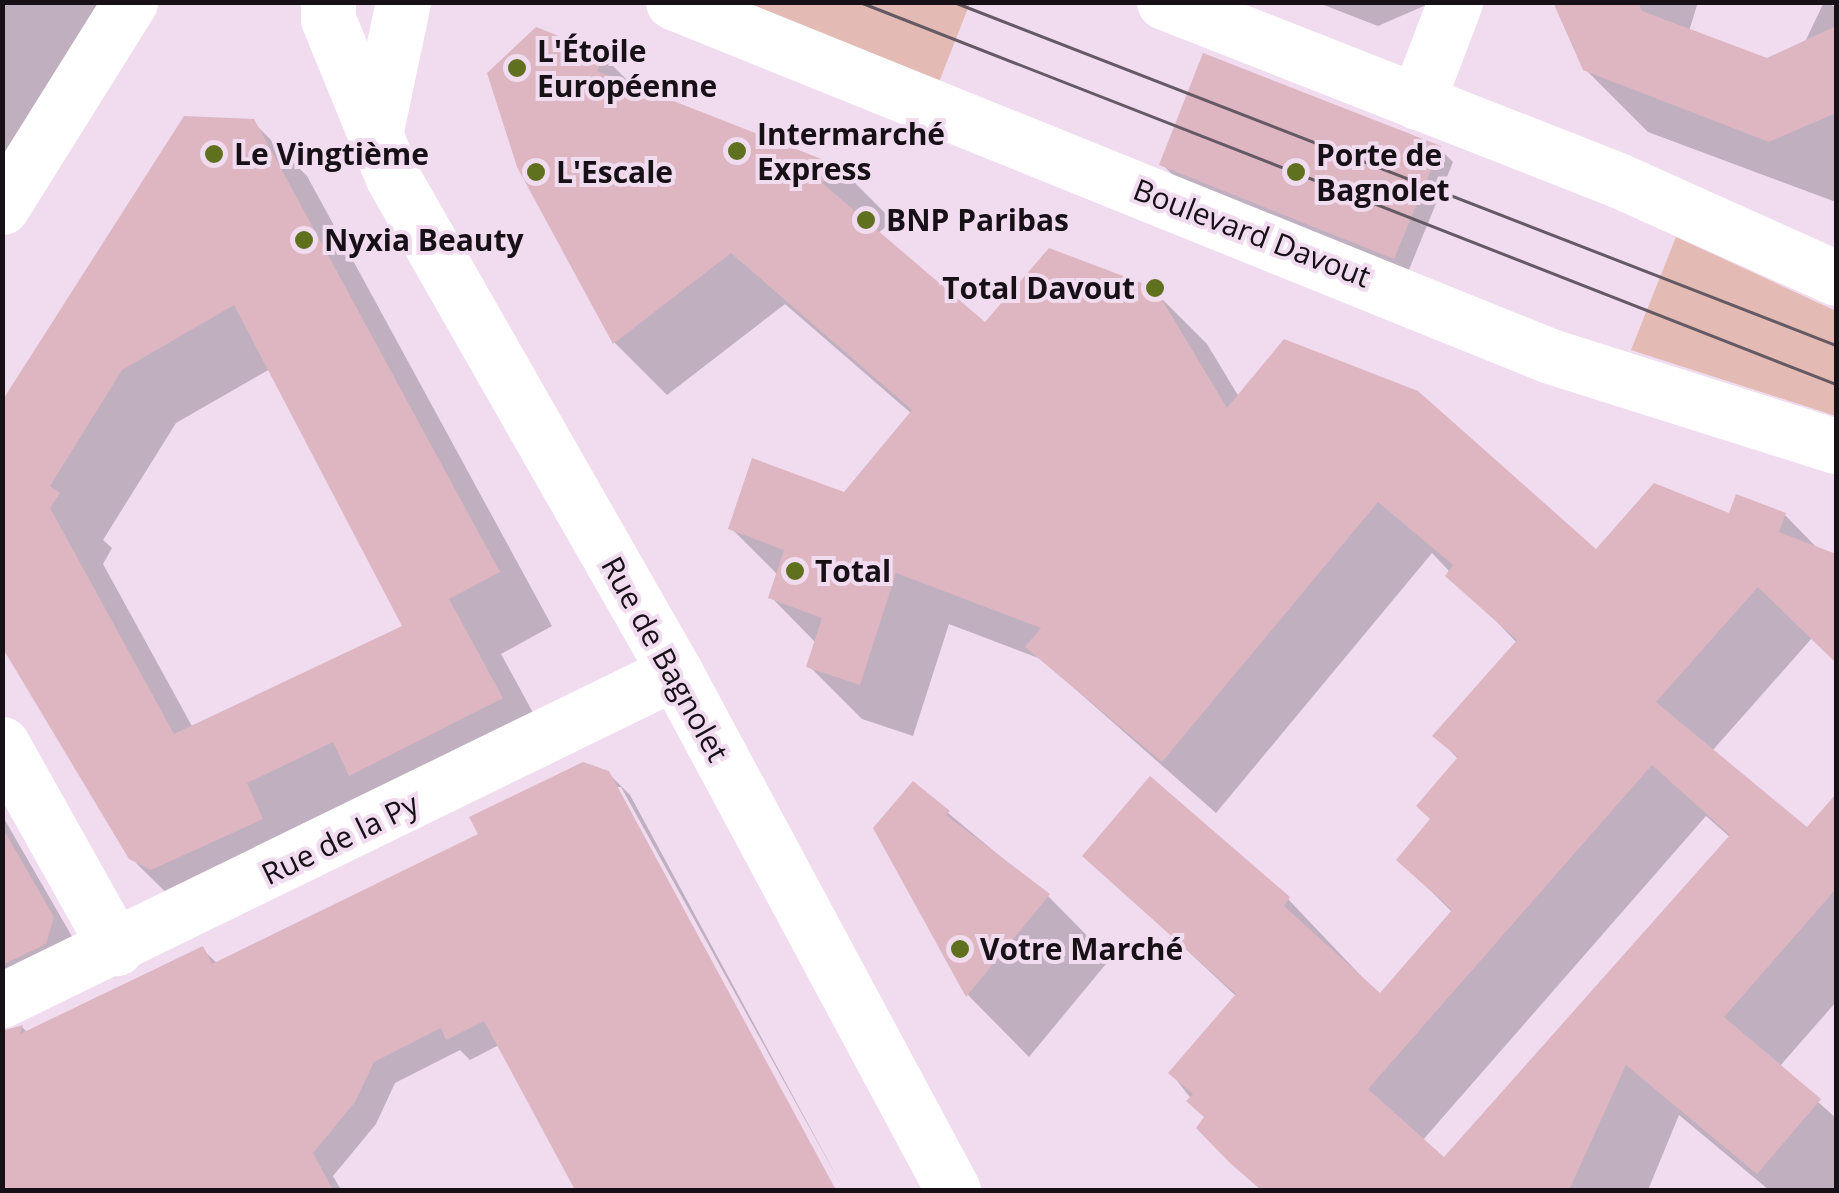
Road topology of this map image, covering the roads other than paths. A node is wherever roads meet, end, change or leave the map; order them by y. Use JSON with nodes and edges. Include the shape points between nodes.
{"nodes":[{"id":1,"x":130,"y":2,"type":"edge"},
{"id":2,"x":328,"y":2,"type":"edge"},
{"id":3,"x":403,"y":2,"type":"edge"},
{"id":4,"x":674,"y":2,"type":"edge"},
{"id":5,"x":1164,"y":2,"type":"edge"},
{"id":6,"x":1455,"y":2,"type":"edge"},
{"id":7,"x":1417,"y":102,"type":"junction"},
{"id":8,"x":376,"y":130,"type":"junction"},
{"id":9,"x":2,"y":207,"type":"edge"},
{"id":10,"x":1836,"y":278,"type":"edge"},
{"id":11,"x":1836,"y":446,"type":"edge"},
{"id":12,"x":675,"y":672,"type":"junction"},
{"id":13,"x":2,"y":744,"type":"edge"},
{"id":14,"x":116,"y":948,"type":"junction"},
{"id":15,"x":2,"y":1000,"type":"edge"},
{"id":16,"x":953,"y":1190,"type":"edge"}],
"edges":[{"from":1,"to":9,"type":"street"},
{"from":2,"to":8,"type":"street","name":"Rue de Bagnolet","via":[[328,19]]},
{"from":3,"to":8,"type":"street"},
{"from":4,"to":11,"type":"street","name":"Boulevard Davout","via":[[1550,356]]},
{"from":5,"to":7,"type":"street"},
{"from":6,"to":7,"type":"street"},
{"from":7,"to":10,"type":"street","via":[[1618,180]]},
{"from":8,"to":12,"type":"street","name":"Rue de Bagnolet","via":[[392,176]]},
{"from":12,"to":14,"type":"street","name":"Rue de la Py"},
{"from":12,"to":16,"type":"street","name":"Rue de Bagnolet"},
{"from":13,"to":14,"type":"street"},
{"from":14,"to":15,"type":"street","name":"Rue de la Py"}]}
